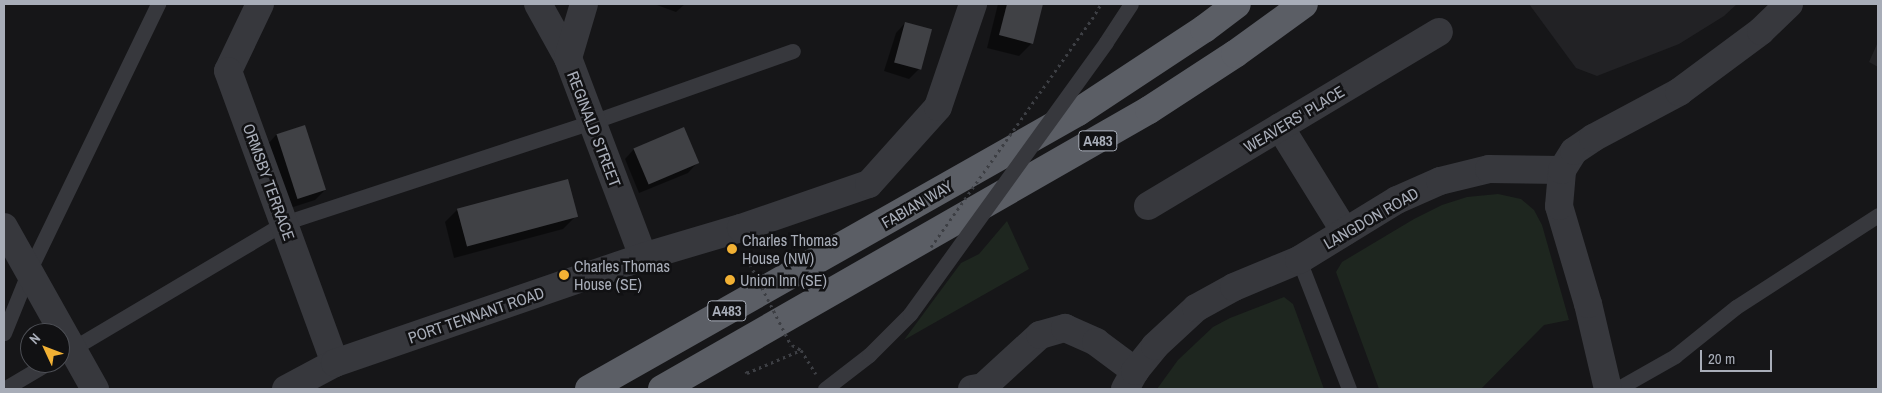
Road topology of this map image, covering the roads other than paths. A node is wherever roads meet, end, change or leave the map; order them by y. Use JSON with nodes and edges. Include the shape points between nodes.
{"nodes":[{"id":1,"x":158,"y":4,"type":"edge"},
{"id":2,"x":260,"y":4,"type":"edge"},
{"id":3,"x":538,"y":4,"type":"edge"},
{"id":4,"x":584,"y":4,"type":"edge"},
{"id":5,"x":972,"y":4,"type":"edge"},
{"id":6,"x":1131,"y":4,"type":"edge"},
{"id":7,"x":1237,"y":4,"type":"edge"},
{"id":8,"x":1304,"y":4,"type":"edge"},
{"id":9,"x":1789,"y":4,"type":"edge"},
{"id":10,"x":1439,"y":32,"type":"dead end"},
{"id":11,"x":793,"y":51,"type":"dead end"},
{"id":12,"x":568,"y":58,"type":"junction"},
{"id":13,"x":592,"y":122,"type":"junction"},
{"id":14,"x":1280,"y":127,"type":"junction"},
{"id":15,"x":1562,"y":170,"type":"junction"},
{"id":16,"x":1148,"y":206,"type":"dead end"},
{"id":17,"x":1878,"y":215,"type":"edge"},
{"id":18,"x":284,"y":223,"type":"junction"},
{"id":19,"x":4,"y":227,"type":"edge"},
{"id":20,"x":1345,"y":232,"type":"junction"},
{"id":21,"x":643,"y":258,"type":"junction"},
{"id":22,"x":1299,"y":260,"type":"junction"},
{"id":23,"x":29,"y":271,"type":"junction"},
{"id":24,"x":52,"y":323,"type":"edge"},
{"id":25,"x":4,"y":333,"type":"edge"},
{"id":26,"x":70,"y":351,"type":"edge"},
{"id":27,"x":70,"y":358,"type":"edge"},
{"id":28,"x":336,"y":363,"type":"junction"},
{"id":29,"x":30,"y":373,"type":"edge"},
{"id":30,"x":1130,"y":380,"type":"edge"},
{"id":31,"x":821,"y":383,"type":"edge"},
{"id":32,"x":4,"y":388,"type":"edge"},
{"id":33,"x":95,"y":389,"type":"edge"},
{"id":34,"x":286,"y":389,"type":"edge"},
{"id":35,"x":589,"y":389,"type":"edge"},
{"id":36,"x":662,"y":389,"type":"edge"},
{"id":37,"x":972,"y":389,"type":"edge"},
{"id":38,"x":1349,"y":389,"type":"edge"},
{"id":39,"x":1608,"y":389,"type":"edge"},
{"id":40,"x":1617,"y":389,"type":"edge"}],
"edges":[{"from":1,"to":23,"type":"lane"},
{"from":2,"to":18,"type":"street","name":"ORMSBY TERRACE","via":[[228,70]]},
{"from":3,"to":12,"type":"street","name":"REGINALD STREET"},
{"from":4,"to":12,"type":"street"},
{"from":5,"to":21,"type":"street","name":"PORT TENNANT ROAD","via":[[938,107],[869,184]]},
{"from":6,"to":31,"type":"lane","bridge":true,"via":[[910,314],[869,355]]},
{"from":7,"to":35,"type":"highway","name":"FABIAN WAY","number":"A483","via":[[1078,112]]},
{"from":8,"to":36,"type":"highway","number":"A483","via":[[1236,54],[1149,110]]},
{"from":9,"to":15,"type":"street","via":[[1761,32],[1679,92],[1574,151]]},
{"from":10,"to":14,"type":"street","name":"WEAVERS' PLACE"},
{"from":11,"to":13,"type":"lane"},
{"from":12,"to":13,"type":"street","name":"REGINALD STREET"},
{"from":13,"to":18,"type":"lane"},
{"from":13,"to":21,"type":"street","name":"REGINALD STREET"},
{"from":14,"to":16,"type":"street","name":"WEAVERS' PLACE"},
{"from":14,"to":20,"type":"street"},
{"from":15,"to":20,"type":"street","name":"LANGDON ROAD","via":[[1489,169],[1440,181],[1397,200]]},
{"from":15,"to":39,"type":"street","via":[[1559,206],[1588,304]]},
{"from":17,"to":40,"type":"lane","via":[[1736,307],[1674,356]]},
{"from":18,"to":26,"type":"lane"},
{"from":18,"to":28,"type":"street","name":"ORMSBY TERRACE"},
{"from":19,"to":23,"type":"street"},
{"from":20,"to":22,"type":"street","name":"LANGDON ROAD"},
{"from":21,"to":28,"type":"street","name":"PORT TENNANT ROAD"},
{"from":22,"to":30,"type":"street","name":"LANGDON ROAD","via":[[1234,287],[1196,308],[1155,346]]},
{"from":22,"to":38,"type":"lane"},
{"from":23,"to":24,"type":"street"},
{"from":23,"to":25,"type":"lane"},
{"from":27,"to":33,"type":"street"},
{"from":28,"to":34,"type":"street","name":"PORT TENNANT ROAD"},
{"from":29,"to":32,"type":"lane"},
{"from":30,"to":37,"type":"street","via":[[1096,342],[1065,328],[1040,335],[983,387]]}]}
